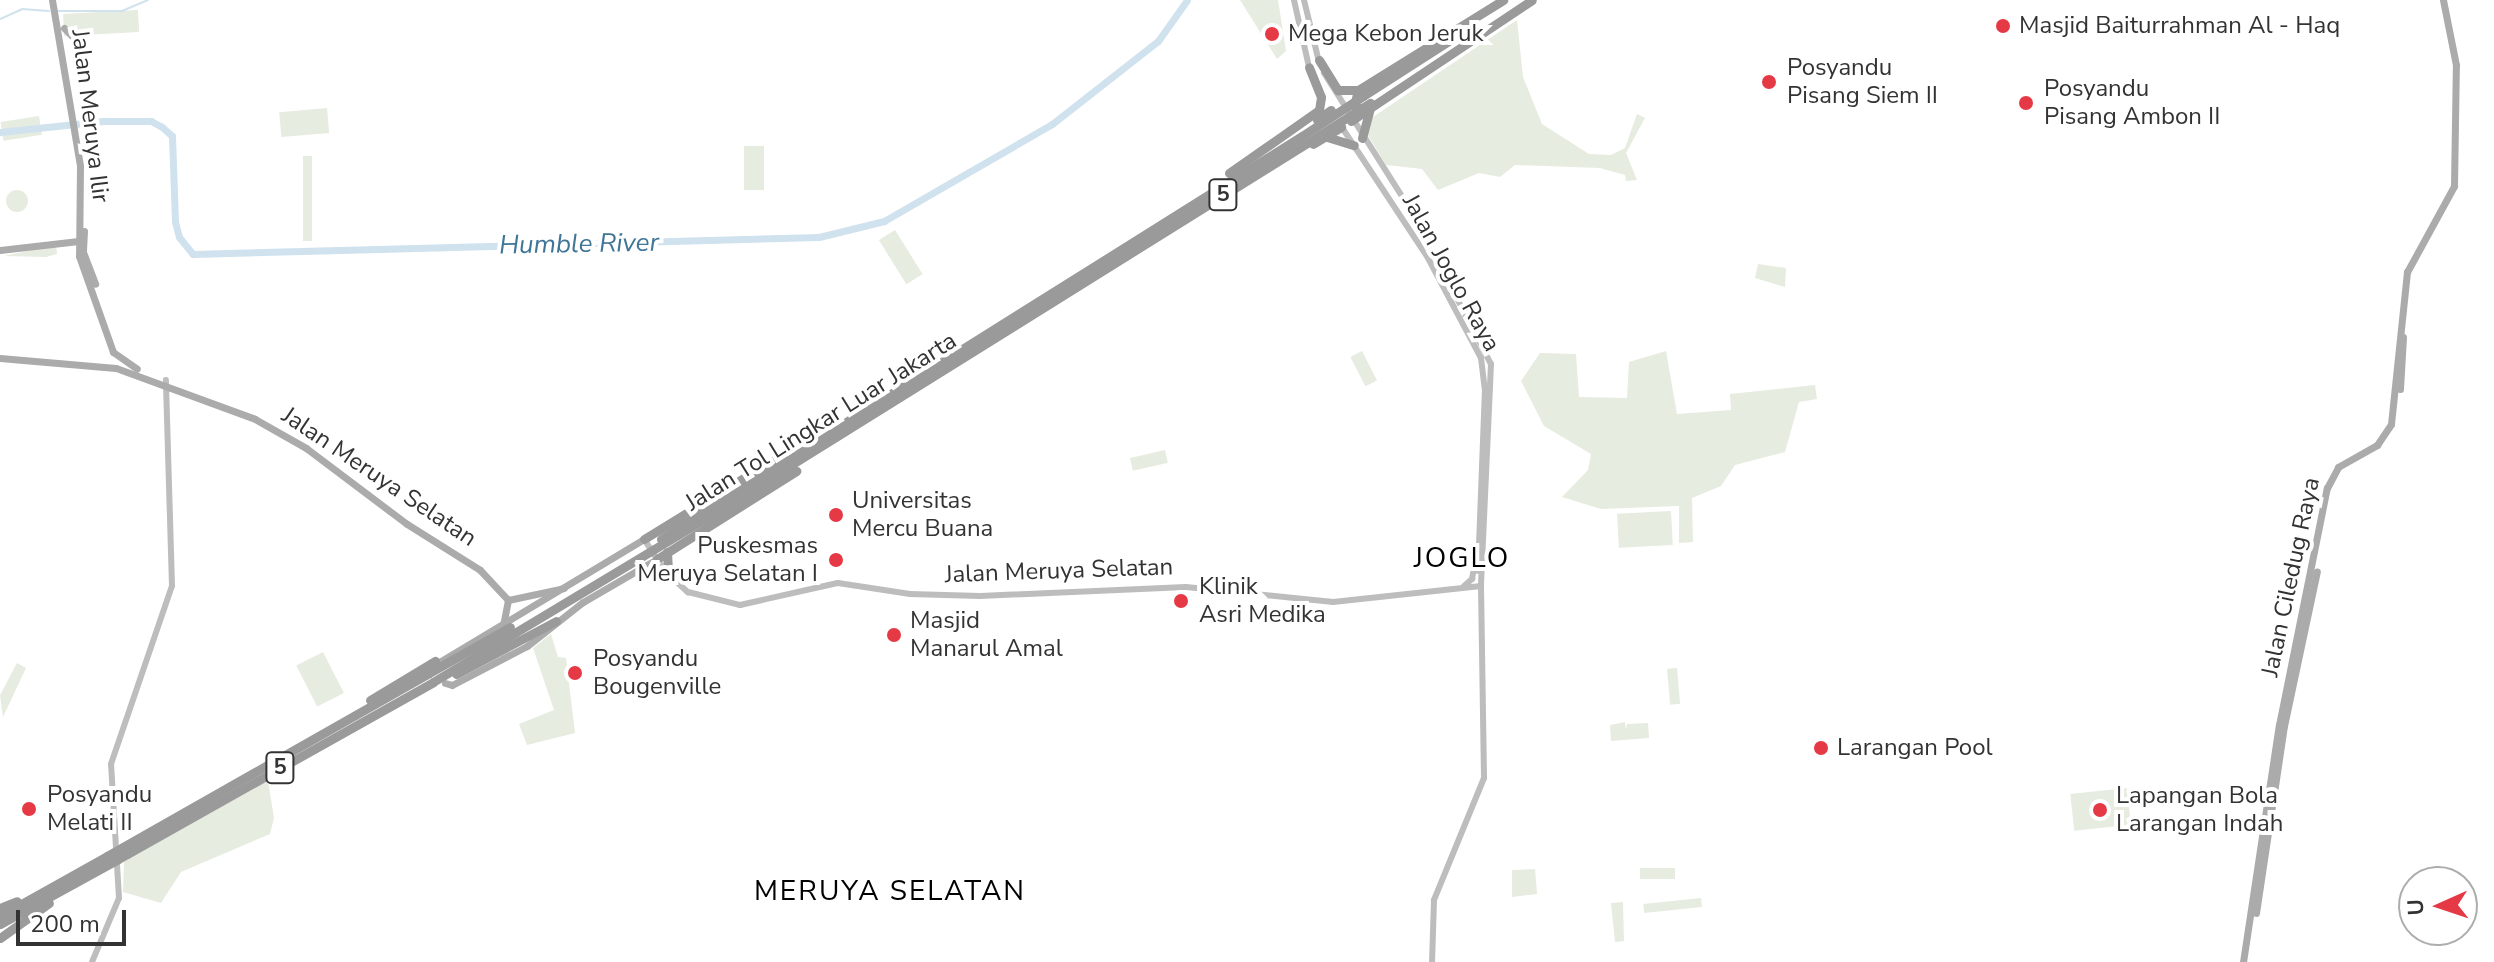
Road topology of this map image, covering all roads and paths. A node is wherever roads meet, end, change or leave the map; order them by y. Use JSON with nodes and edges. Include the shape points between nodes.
{"nodes":[{"id":1,"x":55,"y":0,"type":"edge"},
{"id":2,"x":1294,"y":0,"type":"edge"},
{"id":3,"x":1304,"y":0,"type":"edge"},
{"id":4,"x":1503,"y":0,"type":"edge"},
{"id":5,"x":1512,"y":0,"type":"edge"},
{"id":6,"x":1524,"y":0,"type":"edge"},
{"id":7,"x":1532,"y":0,"type":"edge"},
{"id":8,"x":2445,"y":0,"type":"edge"},
{"id":9,"x":1494,"y":3,"type":"edge"},
{"id":10,"x":59,"y":15,"type":"junction"},
{"id":11,"x":1309,"y":21,"type":"junction"},
{"id":12,"x":1299,"y":23,"type":"junction"},
{"id":13,"x":64,"y":28,"type":"junction"},
{"id":14,"x":72,"y":36,"type":"dead end"},
{"id":15,"x":1319,"y":60,"type":"junction"},
{"id":16,"x":1309,"y":67,"type":"junction"},
{"id":17,"x":1364,"y":100,"type":"junction"},
{"id":18,"x":1335,"y":107,"type":"junction"},
{"id":19,"x":1314,"y":120,"type":"junction"},
{"id":20,"x":76,"y":123,"type":"junction"},
{"id":21,"x":1346,"y":124,"type":"junction"},
{"id":22,"x":1324,"y":138,"type":"junction"},
{"id":23,"x":1304,"y":140,"type":"junction"},
{"id":24,"x":1358,"y":142,"type":"junction"},
{"id":25,"x":1379,"y":162,"type":"junction"},
{"id":26,"x":1370,"y":169,"type":"junction"},
{"id":27,"x":1173,"y":213,"type":"junction"},
{"id":28,"x":78,"y":241,"type":"junction"},
{"id":29,"x":1136,"y":242,"type":"junction"},
{"id":30,"x":0,"y":250,"type":"edge"},
{"id":31,"x":86,"y":271,"type":"junction"},
{"id":32,"x":1074,"y":288,"type":"junction"},
{"id":33,"x":1006,"y":325,"type":"junction"},
{"id":34,"x":1484,"y":344,"type":"junction"},
{"id":35,"x":1476,"y":348,"type":"junction"},
{"id":36,"x":113,"y":352,"type":"junction"},
{"id":37,"x":0,"y":358,"type":"edge"},
{"id":38,"x":98,"y":364,"type":"junction"},
{"id":39,"x":168,"y":383,"type":"junction"},
{"id":40,"x":873,"y":404,"type":"junction"},
{"id":41,"x":821,"y":449,"type":"junction"},
{"id":42,"x":642,"y":541,"type":"junction"},
{"id":43,"x":667,"y":552,"type":"junction"},
{"id":44,"x":1478,"y":554,"type":"junction"},
{"id":45,"x":649,"y":563,"type":"junction"},
{"id":46,"x":666,"y":572,"type":"junction"},
{"id":47,"x":1481,"y":586,"type":"junction"},
{"id":48,"x":564,"y":588,"type":"junction"},
{"id":49,"x":1457,"y":588,"type":"junction"},
{"id":50,"x":508,"y":600,"type":"junction"},
{"id":51,"x":556,"y":621,"type":"junction"},
{"id":52,"x":503,"y":625,"type":"junction"},
{"id":53,"x":436,"y":663,"type":"joint"},
{"id":54,"x":433,"y":682,"type":"junction"},
{"id":55,"x":446,"y":684,"type":"dead end"},
{"id":56,"x":331,"y":727,"type":"junction"},
{"id":57,"x":108,"y":860,"type":"junction"},
{"id":58,"x":69,"y":886,"type":"junction"},
{"id":59,"x":42,"y":892,"type":"junction"},
{"id":60,"x":0,"y":908,"type":"edge"},
{"id":61,"x":0,"y":916,"type":"edge"},
{"id":62,"x":0,"y":924,"type":"edge"},
{"id":63,"x":0,"y":938,"type":"edge"},
{"id":64,"x":92,"y":962,"type":"edge"},
{"id":65,"x":1432,"y":962,"type":"edge"},
{"id":66,"x":2245,"y":962,"type":"edge"}],
"edges":[{"from":1,"to":10,"type":"main road","name":"Jalan Meruya Ilir"},
{"from":2,"to":12,"type":"main road","name":"Jalan Joglo Raya"},
{"from":3,"to":11,"type":"main road","name":"Jalan Joglo Raya"},
{"from":4,"to":9,"type":"highway"},
{"from":5,"to":17,"type":"highway","name":"Jalan Tol Lingkar Luar Jakarta","number":"5"},
{"from":6,"to":17,"type":"highway","name":"Jalan Tol Lingkar Luar Jakarta","number":"5"},
{"from":7,"to":17,"type":"highway"},
{"from":8,"to":66,"type":"main road","name":"Jalan Ciledug Raya","via":[[2459,91],[2460,180],[2412,274],[2394,420],[2379,448],[2335,478],[2298,655]]},
{"from":9,"to":17,"type":"highway"},
{"from":10,"to":13,"type":"main road","name":"Jalan Meruya Ilir"},
{"from":10,"to":20,"type":"main road","name":"Jalan Meruya Ilir"},
{"from":11,"to":12,"type":"main road"},
{"from":11,"to":15,"type":"main road","name":"Jalan Joglo Raya"},
{"from":12,"to":16,"type":"main road","name":"Jalan Joglo Raya"},
{"from":13,"to":14,"type":"main road"},
{"from":13,"to":20,"type":"main road","name":"Jalan Meruya Ilir"},
{"from":15,"to":17,"type":"highway","via":[[1338,90]]},
{"from":15,"to":18,"type":"main road","name":"Jalan Joglo Raya"},
{"from":16,"to":18,"type":"main road","name":"Jalan Joglo Raya"},
{"from":16,"to":19,"type":"highway","via":[[1321,100]]},
{"from":17,"to":18,"type":"highway"},
{"from":17,"to":21,"type":"highway"},
{"from":17,"to":23,"type":"highway","name":"Jalan Tol Lingkar Luar Jakarta","number":"5","bridge":true},
{"from":17,"to":24,"type":"highway"},
{"from":18,"to":19,"type":"highway"},
{"from":18,"to":21,"type":"main road","name":"Jalan Joglo Raya"},
{"from":19,"to":22,"type":"highway","via":[[1325,125]]},
{"from":19,"to":27,"type":"highway"},
{"from":20,"to":28,"type":"main road","name":"Jalan Meruya Ilir","via":[[83,190]]},
{"from":20,"to":31,"type":"main road","name":"Jalan Meruya Ilir","via":[[87,181],[82,244]]},
{"from":21,"to":22,"type":"highway"},
{"from":21,"to":24,"type":"main road","name":"Jalan Joglo Raya"},
{"from":22,"to":24,"type":"highway"},
{"from":22,"to":32,"type":"highway"},
{"from":23,"to":27,"type":"highway","name":"Jalan Tol Lingkar Luar Jakarta","number":"5"},
{"from":23,"to":29,"type":"highway","name":"Jalan Tol Lingkar Luar Jakarta","number":"5"},
{"from":24,"to":25,"type":"main road","name":"Jalan Joglo Raya"},
{"from":24,"to":26,"type":"main road","name":"Jalan Joglo Raya"},
{"from":25,"to":26,"type":"main road"},
{"from":25,"to":34,"type":"main road","name":"Jalan Joglo Raya"},
{"from":26,"to":35,"type":"main road","name":"Jalan Joglo Raya","via":[[1428,258]]},
{"from":27,"to":29,"type":"highway","name":"Jalan Tol Lingkar Luar Jakarta","number":"5"},
{"from":28,"to":30,"type":"main road"},
{"from":28,"to":31,"type":"main road","name":"Jalan Meruya Ilir"},
{"from":29,"to":32,"type":"highway","name":"Jalan Tol Lingkar Luar Jakarta","number":"5"},
{"from":29,"to":33,"type":"highway","name":"Jalan Tol Lingkar Luar Jakarta","number":"5"},
{"from":31,"to":36,"type":"main road","name":"Jalan Meruya Ilir","via":[[106,311]]},
{"from":32,"to":33,"type":"highway","name":"Jalan Tol Lingkar Luar Jakarta","number":"5"},
{"from":33,"to":40,"type":"highway","name":"Jalan Tol Lingkar Luar Jakarta","number":"5"},
{"from":33,"to":41,"type":"highway","name":"Jalan Tol Lingkar Luar Jakarta","number":"5"},
{"from":34,"to":35,"type":"main road"},
{"from":34,"to":47,"type":"main road","name":"Jalan Joglo Raya","via":[[1492,387]]},
{"from":35,"to":44,"type":"main road","name":"Jalan Joglo Raya","via":[[1485,389]]},
{"from":36,"to":38,"type":"main road"},
{"from":36,"to":39,"type":"main road","via":[[123,363]]},
{"from":37,"to":38,"type":"main road"},
{"from":38,"to":39,"type":"main road"},
{"from":39,"to":50,"type":"main road","name":"Jalan Meruya Selatan","via":[[255,419],[306,448],[407,524],[480,570]]},
{"from":39,"to":64,"type":"main road","via":[[170,595],[110,770],[119,898]]},
{"from":40,"to":42,"type":"highway","via":[[800,442]]},
{"from":40,"to":56,"type":"highway","name":"Jalan Tol Lingkar Luar Jakarta","number":"5","bridge":true,"via":[[632,556]]},
{"from":41,"to":43,"type":"highway","via":[[801,468]]},
{"from":41,"to":54,"type":"highway","name":"Jalan Tol Lingkar Luar Jakarta","number":"5","bridge":true},
{"from":42,"to":45,"type":"main road"},
{"from":42,"to":48,"type":"main road"},
{"from":43,"to":45,"type":"highway"},
{"from":43,"to":46,"type":"highway"},
{"from":44,"to":47,"type":"main road","name":"Jalan Joglo Raya"},
{"from":44,"to":49,"type":"main road","via":[[1472,579]]},
{"from":45,"to":46,"type":"main road"},
{"from":45,"to":46,"type":"main road","name":"Jalan Meruya Selatan"},
{"from":45,"to":51,"type":"main road"},
{"from":46,"to":49,"type":"main road","name":"Jalan Meruya Selatan","via":[[694,595],[740,605],[838,583],[910,594],[980,596],[1186,587],[1333,602]]},
{"from":47,"to":49,"type":"main road","name":"Jalan Meruya Selatan"},
{"from":47,"to":65,"type":"main road","name":"Jalan Joglo Raya","via":[[1483,787],[1434,900],[1429,925]]},
{"from":48,"to":50,"type":"main road"},
{"from":48,"to":52,"type":"main road"},
{"from":50,"to":52,"type":"main road"},
{"from":51,"to":54,"type":"highway","bridge":true},
{"from":51,"to":55,"type":"main road","via":[[524,647]]},
{"from":52,"to":53,"type":"main road"},
{"from":53,"to":56,"type":"highway"},
{"from":54,"to":57,"type":"highway","name":"Jalan Tol Lingkar Luar Jakarta","number":"5","bridge":true},
{"from":56,"to":57,"type":"highway","name":"Jalan Tol Lingkar Luar Jakarta","number":"5","bridge":true},
{"from":57,"to":58,"type":"highway","name":"Jalan Tol Lingkar Luar Jakarta","number":"5"},
{"from":57,"to":59,"type":"highway","name":"Jalan Tol Lingkar Luar Jakarta","number":"5"},
{"from":58,"to":62,"type":"highway","name":"Jalan Tol Lingkar Luar Jakarta","number":"5"},
{"from":58,"to":63,"type":"highway"},
{"from":59,"to":60,"type":"highway"},
{"from":59,"to":61,"type":"highway","name":"Jalan Tol Lingkar Luar Jakarta","number":"5"}]}
